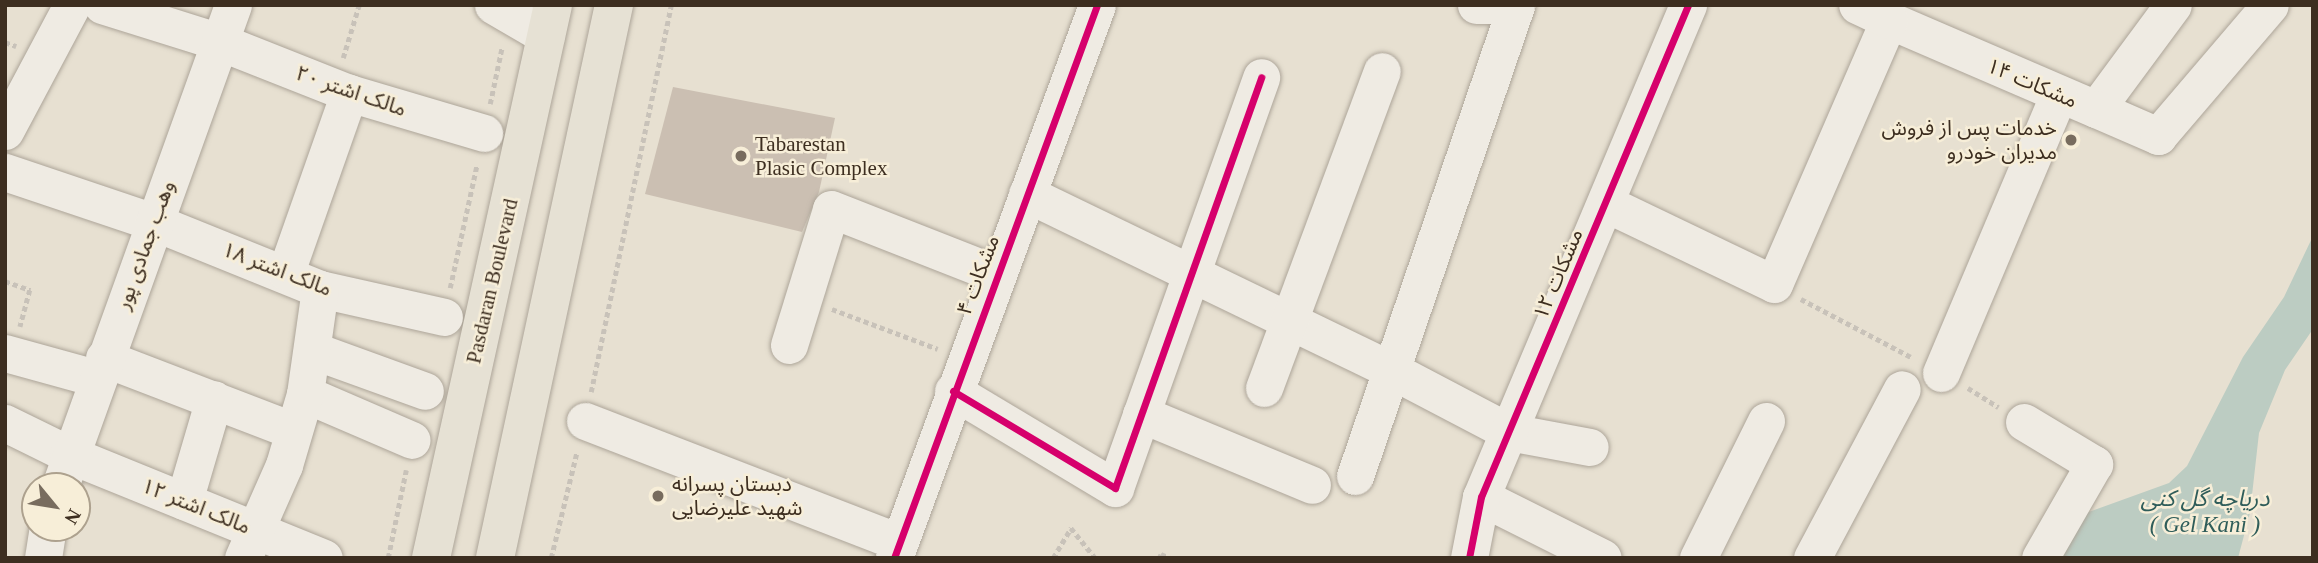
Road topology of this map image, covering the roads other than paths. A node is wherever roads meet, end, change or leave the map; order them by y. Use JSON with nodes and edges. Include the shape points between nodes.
{"nodes":[{"id":1,"x":72,"y":5,"type":"edge"},
{"id":2,"x":102,"y":5,"type":"edge"},
{"id":3,"x":233,"y":5,"type":"edge"},
{"id":4,"x":614,"y":5,"type":"edge"},
{"id":5,"x":1097,"y":5,"type":"edge"},
{"id":6,"x":1476,"y":5,"type":"edge"},
{"id":7,"x":1516,"y":5,"type":"edge"},
{"id":8,"x":1688,"y":5,"type":"edge"},
{"id":9,"x":2173,"y":5,"type":"edge"},
{"id":10,"x":2270,"y":5,"type":"edge"},
{"id":11,"x":501,"y":10,"type":"edge"},
{"id":12,"x":1873,"y":13,"type":"edge"},
{"id":13,"x":550,"y":21,"type":"edge"},
{"id":14,"x":220,"y":42,"type":"junction"},
{"id":15,"x":1382,"y":71,"type":"dead end"},
{"id":16,"x":1261,"y":77,"type":"dead end"},
{"id":17,"x":341,"y":90,"type":"junction"},
{"id":18,"x":2058,"y":96,"type":"junction"},
{"id":19,"x":10,"y":108,"type":"edge"},
{"id":20,"x":2096,"y":109,"type":"junction"},
{"id":21,"x":484,"y":133,"type":"road end"},
{"id":22,"x":5,"y":172,"type":"edge"},
{"id":23,"x":1027,"y":194,"type":"junction"},
{"id":24,"x":1607,"y":204,"type":"junction"},
{"id":25,"x":154,"y":222,"type":"junction"},
{"id":26,"x":286,"y":272,"type":"junction"},
{"id":27,"x":1190,"y":273,"type":"junction"},
{"id":28,"x":997,"y":274,"type":"junction"},
{"id":29,"x":320,"y":289,"type":"junction"},
{"id":30,"x":444,"y":317,"type":"road end"},
{"id":31,"x":1289,"y":321,"type":"junction"},
{"id":32,"x":789,"y":345,"type":"dead end"},
{"id":33,"x":312,"y":350,"type":"junction"},
{"id":34,"x":8,"y":353,"type":"edge"},
{"id":35,"x":100,"y":368,"type":"junction"},
{"id":36,"x":1393,"y":371,"type":"junction"},
{"id":37,"x":1941,"y":373,"type":"road end"},
{"id":38,"x":959,"y":375,"type":"junction"},
{"id":39,"x":1264,"y":388,"type":"dead end"},
{"id":40,"x":1902,"y":388,"type":"dead end"},
{"id":41,"x":425,"y":391,"type":"dead end"},
{"id":42,"x":305,"y":394,"type":"junction"},
{"id":43,"x":215,"y":399,"type":"junction"},
{"id":44,"x":1141,"y":414,"type":"junction"},
{"id":45,"x":585,"y":421,"type":"road end"},
{"id":46,"x":1766,"y":421,"type":"dead end"},
{"id":47,"x":2024,"y":422,"type":"road end"},
{"id":48,"x":5,"y":424,"type":"edge"},
{"id":49,"x":292,"y":430,"type":"junction"},
{"id":50,"x":1509,"y":432,"type":"junction"},
{"id":51,"x":412,"y":440,"type":"road end"},
{"id":52,"x":1590,"y":447,"type":"dead end"},
{"id":53,"x":64,"y":470,"type":"edge"},
{"id":54,"x":1355,"y":476,"type":"dead end"},
{"id":55,"x":1312,"y":485,"type":"dead end"},
{"id":56,"x":1481,"y":497,"type":"junction"},
{"id":57,"x":184,"y":501,"type":"junction"},
{"id":58,"x":248,"y":544,"type":"edge"},
{"id":59,"x":896,"y":550,"type":"edge"},
{"id":60,"x":324,"y":558,"type":"edge"},
{"id":61,"x":431,"y":558,"type":"edge"},
{"id":62,"x":495,"y":558,"type":"edge"},
{"id":63,"x":1469,"y":558,"type":"edge"},
{"id":64,"x":1603,"y":558,"type":"edge"},
{"id":65,"x":1698,"y":558,"type":"edge"},
{"id":66,"x":1812,"y":558,"type":"edge"},
{"id":67,"x":2040,"y":558,"type":"edge"}],
"edges":[{"from":1,"to":19,"type":"street"},
{"from":2,"to":14,"type":"street","name":"مالک اشتر ۲۰"},
{"from":3,"to":14,"type":"street","name":"وهب جمادی پور"},
{"from":4,"to":62,"type":"main road"},
{"from":5,"to":23,"type":"street","name":"مشکات ۴"},
{"from":6,"to":7,"type":"street"},
{"from":7,"to":36,"type":"street"},
{"from":8,"to":24,"type":"street","name":"مشکات ۱۲"},
{"from":9,"to":20,"type":"street","name":"مشکات ۱۴"},
{"from":10,"to":20,"type":"street","via":[[2158,136]]},
{"from":11,"to":13,"type":"street"},
{"from":12,"to":18,"type":"street","name":"مشکات ۱۴"},
{"from":12,"to":24,"type":"street","via":[[1774,284]]},
{"from":13,"to":61,"type":"main road","name":"Pasdaran Boulevard"},
{"from":14,"to":17,"type":"street","name":"مالک اشتر ۲۰"},
{"from":14,"to":25,"type":"street","name":"وهب جمادی پور"},
{"from":15,"to":31,"type":"street"},
{"from":16,"to":27,"type":"street"},
{"from":17,"to":21,"type":"street","name":"مالک اشتر ۲۰"},
{"from":17,"to":26,"type":"street"},
{"from":18,"to":20,"type":"street","name":"مشکات ۱۴"},
{"from":18,"to":37,"type":"street"},
{"from":22,"to":25,"type":"street","name":"مالک اشتر ۱۸"},
{"from":23,"to":27,"type":"street"},
{"from":23,"to":28,"type":"street","name":"مشکات ۴"},
{"from":24,"to":50,"type":"street","name":"مشکات ۱۲"},
{"from":25,"to":26,"type":"street","name":"مالک اشتر ۱۸"},
{"from":25,"to":35,"type":"street","name":"وهب جمادی پور"},
{"from":26,"to":29,"type":"street","name":"مالک اشتر ۱۸"},
{"from":27,"to":31,"type":"street"},
{"from":27,"to":44,"type":"street"},
{"from":28,"to":32,"type":"street","via":[[831,209]]},
{"from":28,"to":38,"type":"street","name":"مشکات ۴"},
{"from":29,"to":30,"type":"street","name":"مالک اشتر ۱۸"},
{"from":29,"to":33,"type":"street"},
{"from":31,"to":36,"type":"street"},
{"from":31,"to":39,"type":"street"},
{"from":33,"to":41,"type":"street"},
{"from":33,"to":42,"type":"street"},
{"from":34,"to":35,"type":"street"},
{"from":35,"to":43,"type":"street"},
{"from":35,"to":53,"type":"street","name":"وهب جمادی پور"},
{"from":36,"to":50,"type":"street"},
{"from":36,"to":54,"type":"street"},
{"from":38,"to":44,"type":"street","via":[[1115,488]]},
{"from":38,"to":59,"type":"street","name":"مشکات ۴"},
{"from":40,"to":66,"type":"street"},
{"from":42,"to":49,"type":"street"},
{"from":42,"to":51,"type":"street"},
{"from":43,"to":49,"type":"street"},
{"from":43,"to":57,"type":"street"},
{"from":44,"to":55,"type":"street"},
{"from":45,"to":59,"type":"street"},
{"from":46,"to":65,"type":"street"},
{"from":47,"to":67,"type":"street","via":[[2094,464]]},
{"from":48,"to":53,"type":"street","name":"مالک اشتر ۱۲"},
{"from":49,"to":58,"type":"street","via":[[284,465]]},
{"from":50,"to":52,"type":"street"},
{"from":50,"to":56,"type":"street","name":"مشکات ۱۲"},
{"from":53,"to":57,"type":"street","name":"مالک اشتر ۱۲"},
{"from":56,"to":63,"type":"street","name":"مشکات ۱۲"},
{"from":56,"to":64,"type":"street"},
{"from":57,"to":58,"type":"street","name":"مالک اشتر ۱۲"},
{"from":58,"to":60,"type":"street","name":"مالک اشتر ۱۲"}]}
